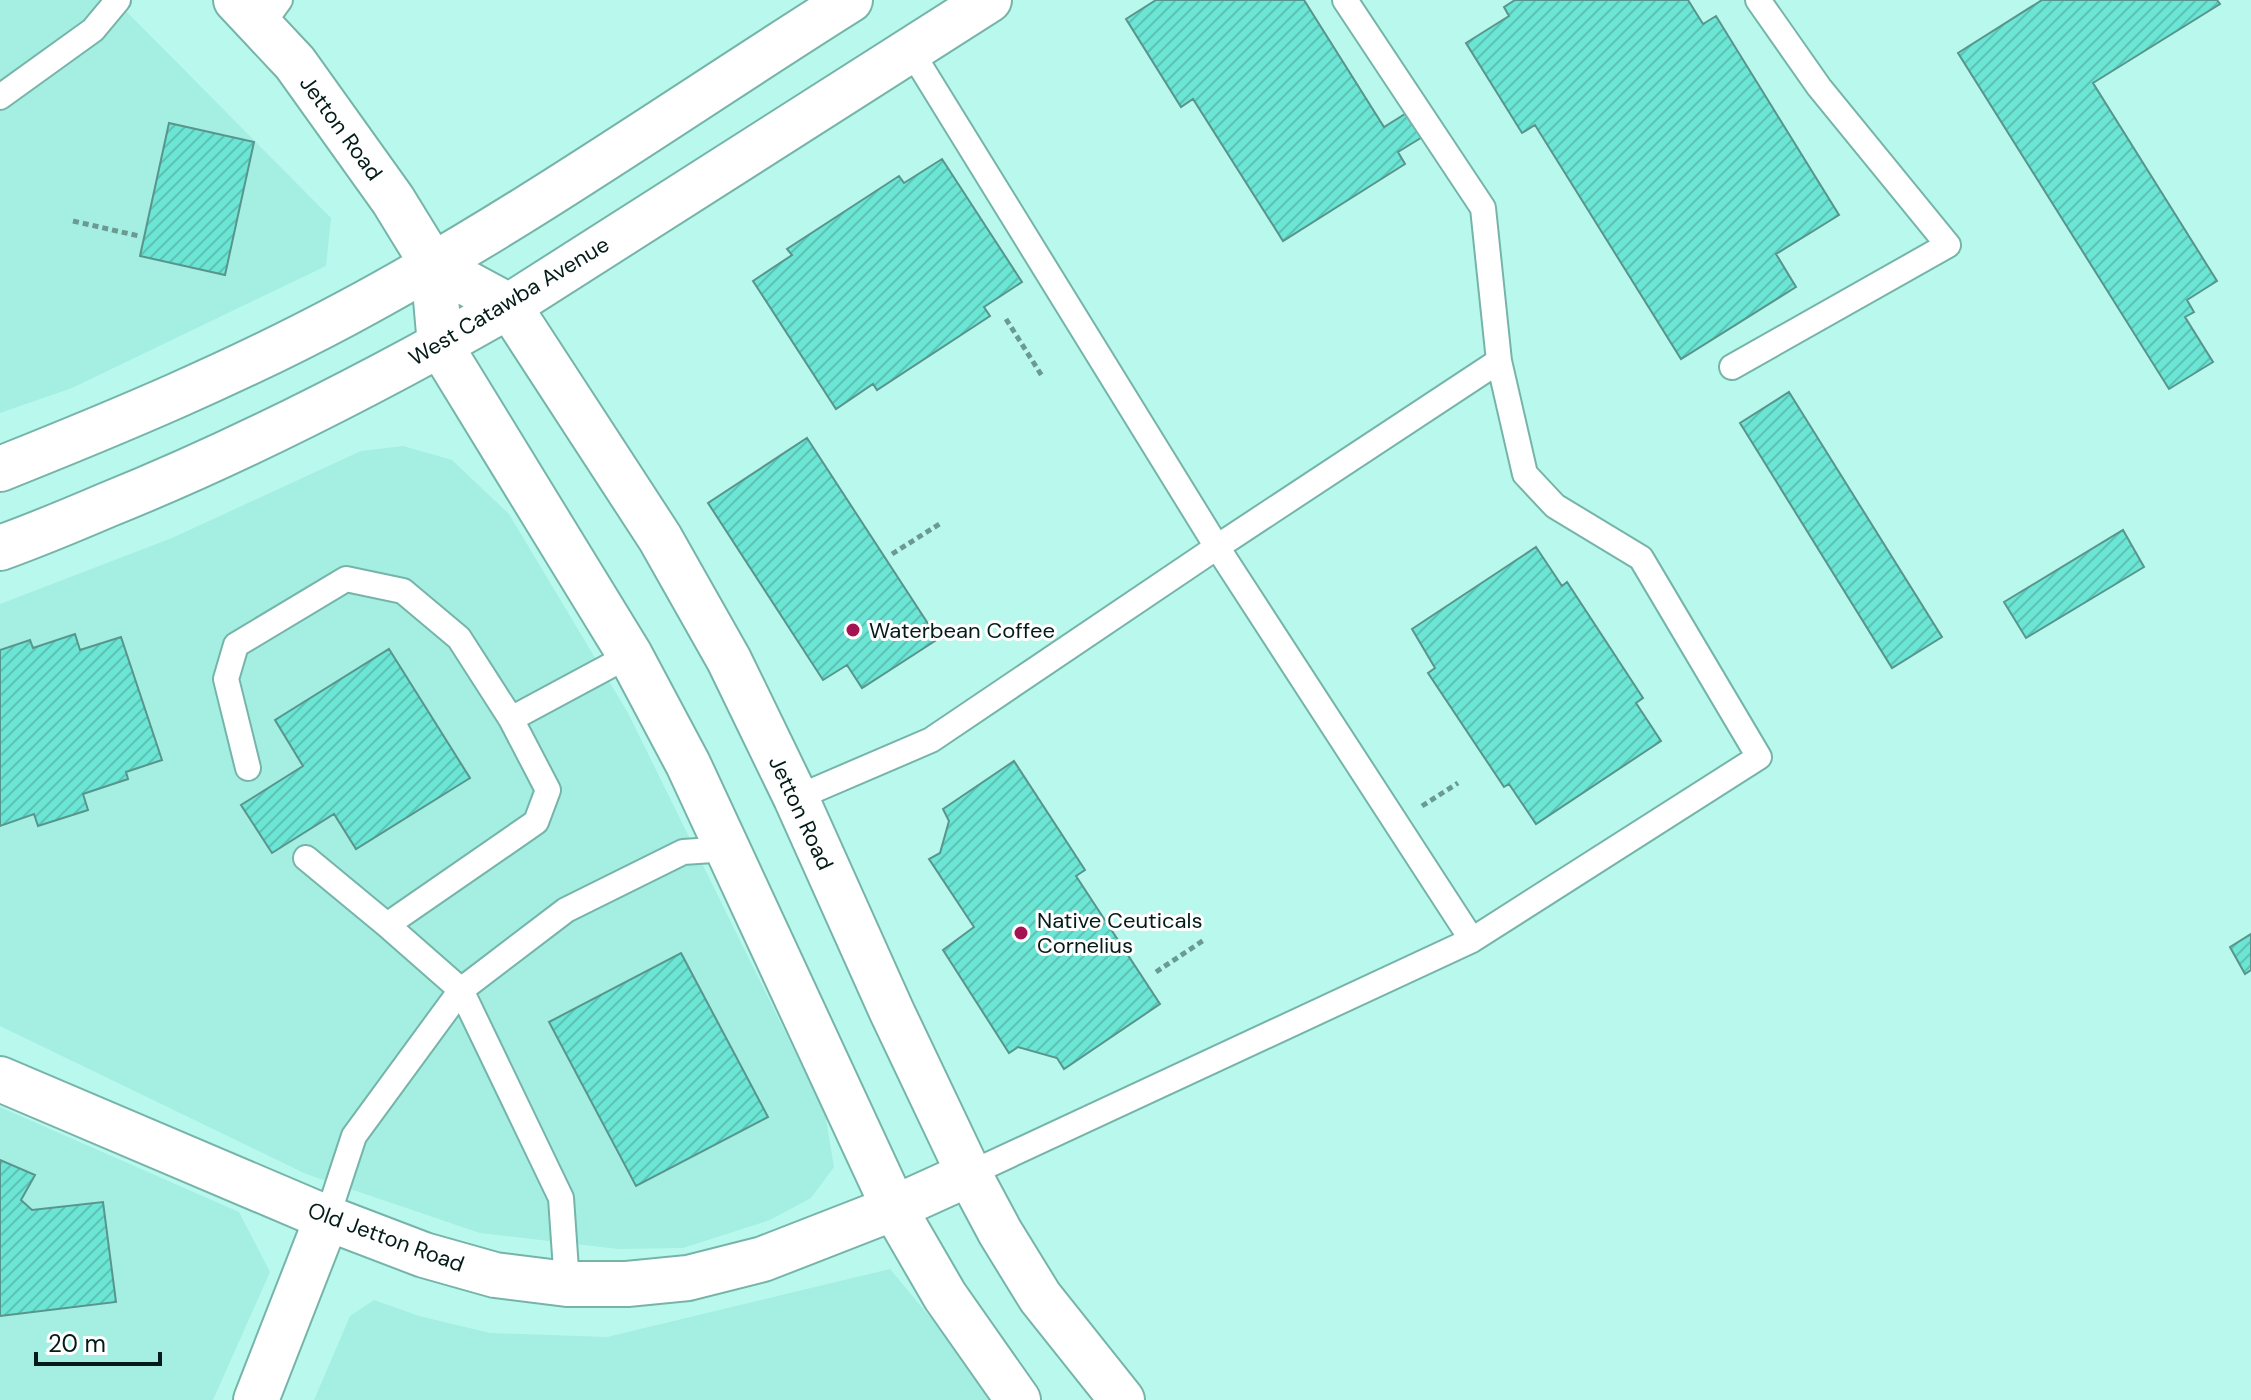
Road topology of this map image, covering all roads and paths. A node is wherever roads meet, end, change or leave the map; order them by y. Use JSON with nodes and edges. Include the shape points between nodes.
{"nodes":[{"id":1,"x":118,"y":0,"type":"edge"},
{"id":2,"x":850,"y":0,"type":"edge"},
{"id":3,"x":989,"y":0,"type":"edge"},
{"id":4,"x":1345,"y":0,"type":"edge"},
{"id":5,"x":1758,"y":0,"type":"edge"},
{"id":6,"x":259,"y":9,"type":"edge"},
{"id":7,"x":911,"y":51,"type":"junction"},
{"id":8,"x":0,"y":97,"type":"edge"},
{"id":9,"x":73,"y":221,"type":"dead end"},
{"id":10,"x":139,"y":236,"type":"dead end"},
{"id":11,"x":433,"y":265,"type":"junction"},
{"id":12,"x":509,"y":306,"type":"junction"},
{"id":13,"x":1006,"y":319,"type":"dead end"},
{"id":14,"x":440,"y":345,"type":"junction"},
{"id":15,"x":1499,"y":361,"type":"junction"},
{"id":16,"x":1732,"y":367,"type":"dead end"},
{"id":17,"x":1042,"y":376,"type":"dead end"},
{"id":18,"x":0,"y":469,"type":"edge"},
{"id":19,"x":941,"y":523,"type":"dead end"},
{"id":20,"x":1217,"y":547,"type":"junction"},
{"id":21,"x":0,"y":548,"type":"edge"},
{"id":22,"x":892,"y":554,"type":"dead end"},
{"id":23,"x":630,"y":655,"type":"junction"},
{"id":24,"x":511,"y":719,"type":"junction"},
{"id":25,"x":248,"y":768,"type":"dead end"},
{"id":26,"x":1458,"y":783,"type":"dead end"},
{"id":27,"x":796,"y":798,"type":"junction"},
{"id":28,"x":1396,"y":822,"type":"junction"},
{"id":29,"x":728,"y":849,"type":"junction"},
{"id":30,"x":306,"y":858,"type":"dead end"},
{"id":31,"x":387,"y":925,"type":"junction"},
{"id":32,"x":1204,"y":940,"type":"dead end"},
{"id":33,"x":1472,"y":940,"type":"junction"},
{"id":34,"x":1156,"y":972,"type":"dead end"},
{"id":35,"x":461,"y":990,"type":"junction"},
{"id":36,"x":0,"y":1079,"type":"edge"},
{"id":37,"x":969,"y":1174,"type":"junction"},
{"id":38,"x":894,"y":1208,"type":"junction"},
{"id":39,"x":327,"y":1218,"type":"junction"},
{"id":40,"x":567,"y":1284,"type":"junction"},
{"id":41,"x":256,"y":1400,"type":"edge"},
{"id":42,"x":1018,"y":1400,"type":"edge"},
{"id":43,"x":1122,"y":1400,"type":"edge"}],
"edges":[{"from":1,"to":8,"type":"lane","via":[[93,30]]},
{"from":2,"to":11,"type":"street"},
{"from":3,"to":7,"type":"street","name":"West Catawba Avenue"},
{"from":4,"to":15,"type":"lane","via":[[1483,208]]},
{"from":5,"to":16,"type":"lane","via":[[1819,87],[1948,245]]},
{"from":6,"to":11,"type":"street","name":"Jetton Road"},
{"from":7,"to":12,"type":"street","name":"West Catawba Avenue"},
{"from":7,"to":20,"type":"lane"},
{"from":9,"to":10,"type":"path"},
{"from":11,"to":12,"type":"street","name":"Jetton Road"},
{"from":11,"to":14,"type":"street","name":"Jetton Road"},
{"from":11,"to":18,"type":"street","via":[[346,314],[149,409]]},
{"from":12,"to":14,"type":"street","name":"West Catawba Avenue"},
{"from":12,"to":27,"type":"street","name":"Jetton Road","via":[[660,538],[729,660]]},
{"from":13,"to":17,"type":"path"},
{"from":14,"to":21,"type":"street","name":"West Catawba Avenue","via":[[267,435]]},
{"from":14,"to":23,"type":"street","name":"Jetton Road"},
{"from":15,"to":20,"type":"lane"},
{"from":15,"to":33,"type":"lane","via":[[1525,474],[1555,506],[1641,558],[1759,757]]},
{"from":19,"to":22,"type":"path"},
{"from":20,"to":27,"type":"lane","via":[[931,740]]},
{"from":20,"to":28,"type":"lane"},
{"from":23,"to":24,"type":"lane"},
{"from":23,"to":29,"type":"street","name":"Jetton Road"},
{"from":24,"to":25,"type":"lane","via":[[459,638],[403,591],[346,579],[236,645],[226,679]]},
{"from":24,"to":31,"type":"lane","via":[[548,790],[536,822]]},
{"from":26,"to":28,"type":"path"},
{"from":27,"to":37,"type":"street","name":"Jetton Road"},
{"from":28,"to":33,"type":"lane"},
{"from":29,"to":35,"type":"lane","via":[[683,852],[566,910]]},
{"from":29,"to":38,"type":"street","name":"Jetton Road"},
{"from":30,"to":31,"type":"lane"},
{"from":31,"to":35,"type":"lane"},
{"from":32,"to":34,"type":"path"},
{"from":33,"to":37,"type":"lane"},
{"from":35,"to":39,"type":"lane","via":[[354,1136]]},
{"from":35,"to":40,"type":"lane","via":[[561,1198]]},
{"from":36,"to":39,"type":"street","name":"Old Jetton Road"},
{"from":37,"to":38,"type":"street","name":"Old Jetton Road"},
{"from":37,"to":43,"type":"street","name":"Jetton Road","via":[[1040,1297]]},
{"from":38,"to":40,"type":"street","name":"Old Jetton Road","via":[[763,1259],[688,1278]]},
{"from":38,"to":42,"type":"street","name":"Jetton Road","via":[[945,1296]]},
{"from":39,"to":40,"type":"street","name":"Old Jetton Road","via":[[495,1275]]},
{"from":39,"to":41,"type":"street"}]}
